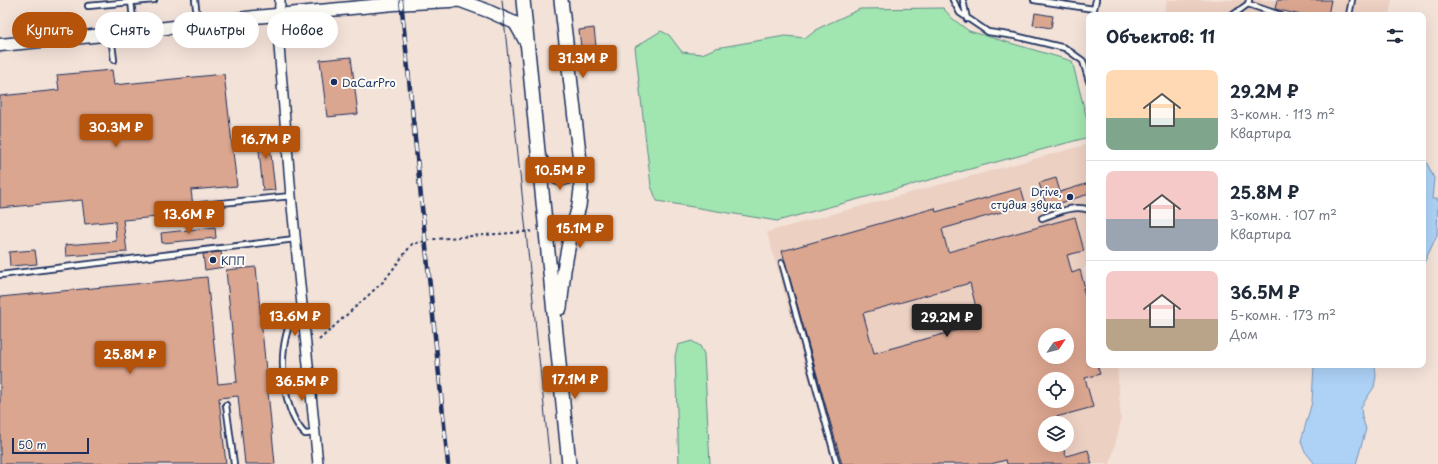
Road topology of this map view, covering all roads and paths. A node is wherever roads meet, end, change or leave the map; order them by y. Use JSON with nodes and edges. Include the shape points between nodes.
{"nodes":[{"id":1,"x":154,"y":0,"type":"edge"},
{"id":2,"x":195,"y":0,"type":"edge"},
{"id":3,"x":280,"y":0,"type":"edge"},
{"id":4,"x":523,"y":0,"type":"edge"},
{"id":5,"x":561,"y":0,"type":"edge"},
{"id":6,"x":953,"y":0,"type":"edge"},
{"id":7,"x":963,"y":0,"type":"edge"},
{"id":8,"x":1034,"y":0,"type":"edge"},
{"id":9,"x":1096,"y":0,"type":"edge"},
{"id":10,"x":1352,"y":0,"type":"edge"},
{"id":11,"x":131,"y":1,"type":"edge"},
{"id":12,"x":432,"y":1,"type":"edge"},
{"id":13,"x":464,"y":1,"type":"edge"},
{"id":14,"x":1043,"y":1,"type":"edge"},
{"id":15,"x":1248,"y":2,"type":"edge"},
{"id":16,"x":1069,"y":3,"type":"edge"},
{"id":17,"x":88,"y":6,"type":"dead end"},
{"id":18,"x":132,"y":12,"type":"edge"},
{"id":19,"x":196,"y":12,"type":"edge"},
{"id":20,"x":280,"y":12,"type":"edge"},
{"id":21,"x":303,"y":12,"type":"edge"},
{"id":22,"x":1236,"y":12,"type":"edge"},
{"id":23,"x":1273,"y":12,"type":"edge"},
{"id":24,"x":1350,"y":12,"type":"edge"},
{"id":25,"x":967,"y":19,"type":"junction"},
{"id":26,"x":95,"y":36,"type":"edge"},
{"id":27,"x":0,"y":45,"type":"edge"},
{"id":28,"x":528,"y":47,"type":"junction"},
{"id":29,"x":113,"y":48,"type":"edge"},
{"id":30,"x":279,"y":48,"type":"edge"},
{"id":31,"x":114,"y":60,"type":"dead end"},
{"id":32,"x":1086,"y":70,"type":"edge"},
{"id":33,"x":540,"y":159,"type":"junction"},
{"id":34,"x":580,"y":161,"type":"junction"},
{"id":35,"x":290,"y":196,"type":"junction"},
{"id":36,"x":202,"y":205,"type":"dead end"},
{"id":37,"x":1086,"y":209,"type":"edge"},
{"id":38,"x":1042,"y":218,"type":"dead end"},
{"id":39,"x":535,"y":231,"type":"dead end"},
{"id":40,"x":295,"y":239,"type":"junction"},
{"id":41,"x":782,"y":263,"type":"dead end"},
{"id":42,"x":0,"y":275,"type":"edge"},
{"id":43,"x":302,"y":303,"type":"junction"},
{"id":44,"x":557,"y":338,"type":"junction"},
{"id":45,"x":319,"y":340,"type":"dead end"},
{"id":46,"x":226,"y":405,"type":"dead end"},
{"id":47,"x":316,"y":433,"type":"junction"},
{"id":48,"x":234,"y":464,"type":"edge"},
{"id":49,"x":318,"y":464,"type":"edge"},
{"id":50,"x":569,"y":464,"type":"edge"},
{"id":51,"x":837,"y":464,"type":"edge"}],
"edges":[{"from":1,"to":11,"type":"lane"},
{"from":2,"to":19,"type":"lane"},
{"from":3,"to":20,"type":"street"},
{"from":4,"to":28,"type":"main road"},
{"from":5,"to":34,"type":"main road"},
{"from":6,"to":25,"type":"lane","via":[[960,13]]},
{"from":7,"to":25,"type":"lane"},
{"from":8,"to":14,"type":"lane"},
{"from":9,"to":16,"type":"lane","via":[[1094,9]]},
{"from":10,"to":24,"type":"lane"},
{"from":11,"to":17,"type":"lane"},
{"from":11,"to":18,"type":"lane"},
{"from":12,"to":13,"type":"street"},
{"from":12,"to":21,"type":"street"},
{"from":13,"to":28,"type":"street","via":[[515,23]]},
{"from":14,"to":16,"type":"lane"},
{"from":15,"to":22,"type":"lane"},
{"from":15,"to":23,"type":"lane"},
{"from":25,"to":32,"type":"lane","via":[[988,32],[1065,48],[1083,60]]},
{"from":26,"to":27,"type":"street"},
{"from":28,"to":33,"type":"main road"},
{"from":29,"to":31,"type":"lane"},
{"from":30,"to":35,"type":"street"},
{"from":33,"to":34,"type":"main road","via":[[548,172],[562,179],[568,178]]},
{"from":33,"to":44,"type":"main road"},
{"from":34,"to":44,"type":"main road","via":[[579,206],[564,270]]},
{"from":35,"to":36,"type":"lane"},
{"from":35,"to":40,"type":"street"},
{"from":37,"to":38,"type":"lane","via":[[1068,209]]},
{"from":39,"to":45,"type":"path","via":[[435,239],[412,244],[384,281]]},
{"from":40,"to":42,"type":"lane"},
{"from":40,"to":43,"type":"street"},
{"from":41,"to":51,"type":"lane"},
{"from":43,"to":47,"type":"street"},
{"from":43,"to":47,"type":"lane","via":[[291,321],[286,336],[283,354],[285,383],[289,408],[296,425],[305,434]]},
{"from":44,"to":50,"type":"main road"},
{"from":46,"to":48,"type":"lane"},
{"from":47,"to":49,"type":"street"}]}
